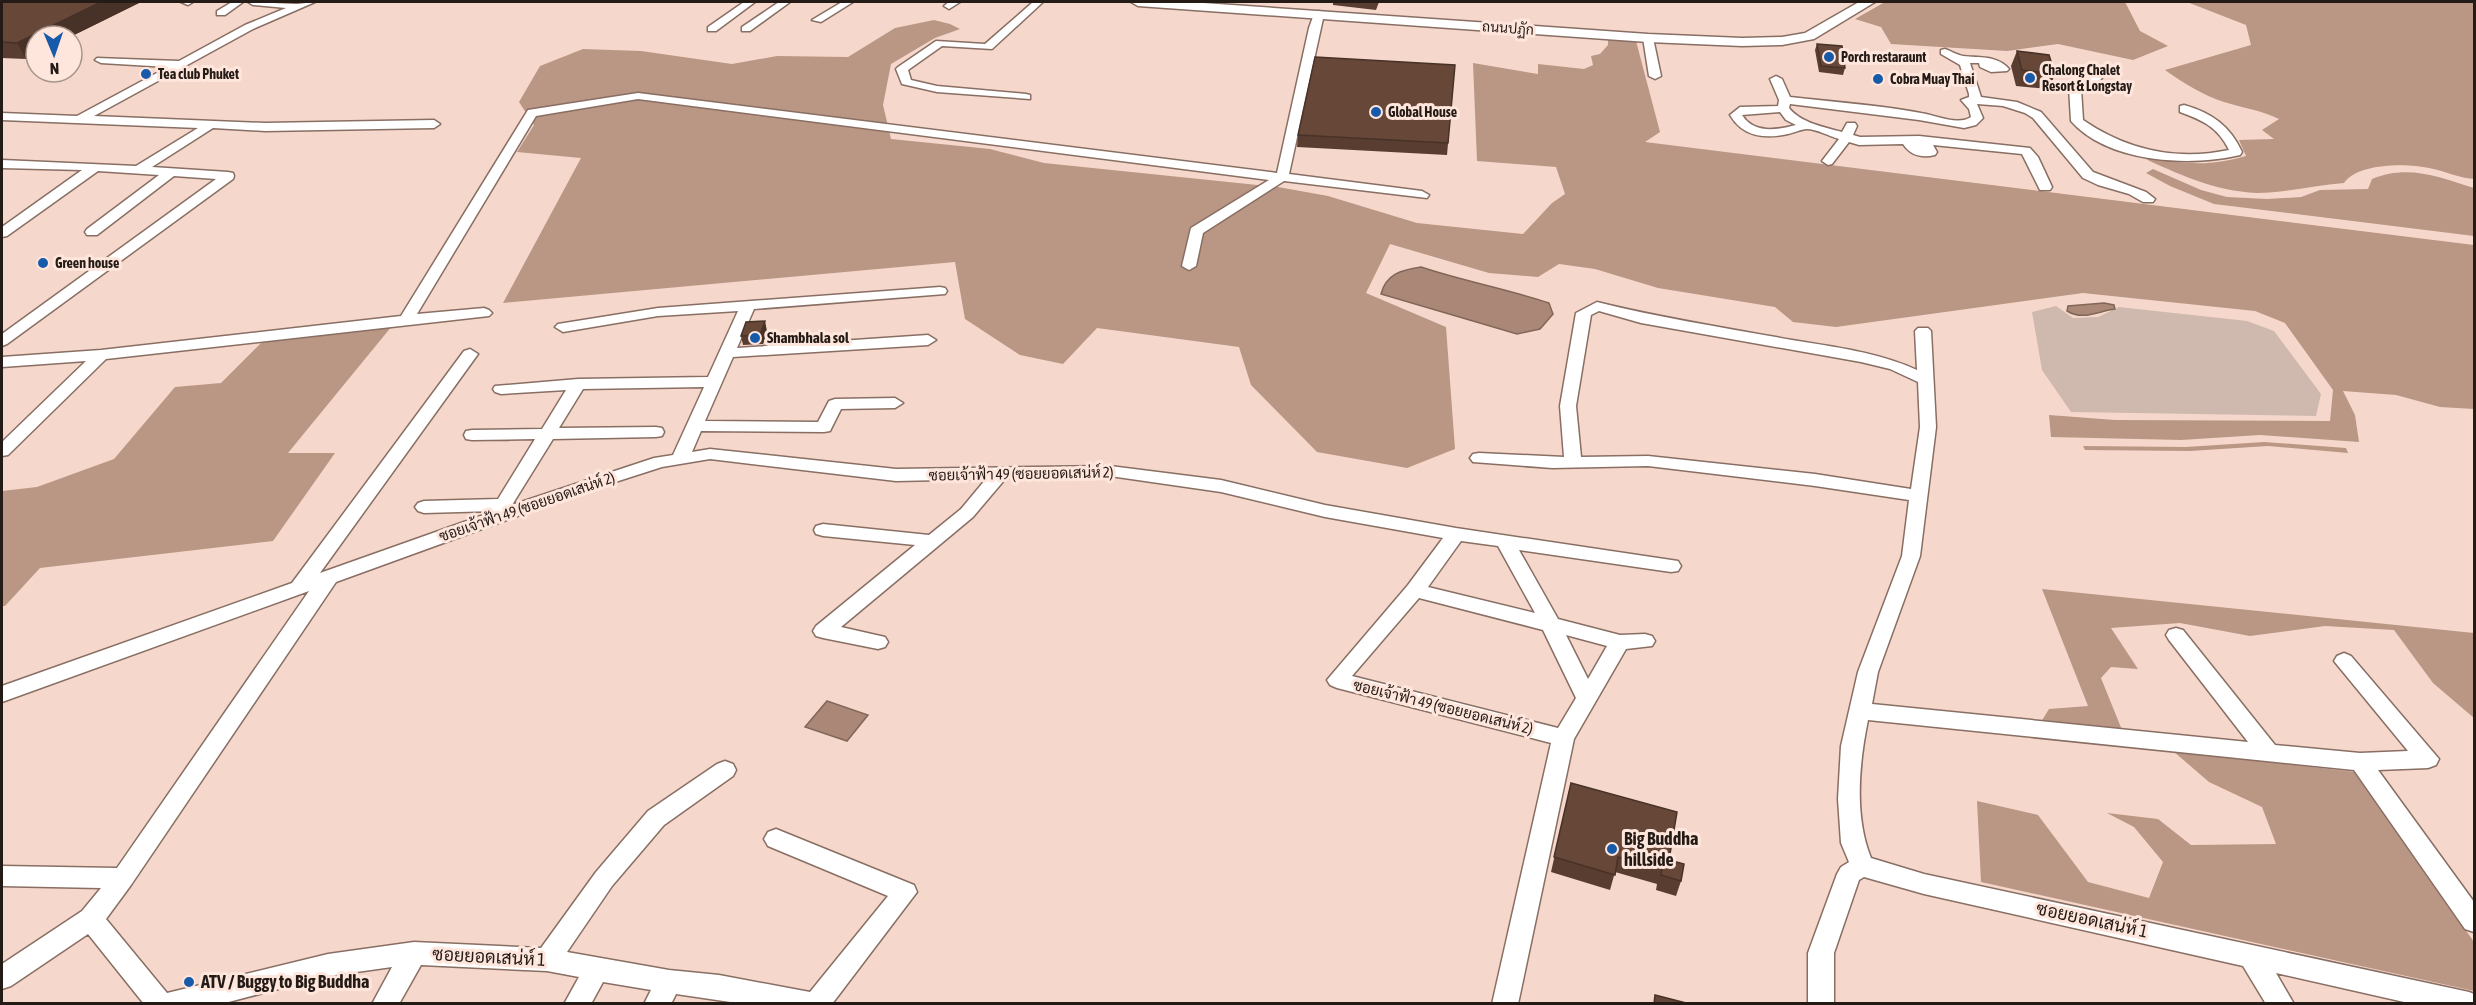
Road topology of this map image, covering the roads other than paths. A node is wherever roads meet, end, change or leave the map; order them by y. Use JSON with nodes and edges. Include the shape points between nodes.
{"nodes":[{"id":1,"x":238,"y":2,"type":"edge"},
{"id":2,"x":253,"y":2,"type":"edge"},
{"id":3,"x":310,"y":2,"type":"edge"},
{"id":4,"x":750,"y":2,"type":"edge"},
{"id":5,"x":785,"y":2,"type":"edge"},
{"id":6,"x":848,"y":2,"type":"edge"},
{"id":7,"x":1038,"y":2,"type":"edge"},
{"id":8,"x":1138,"y":2,"type":"edge"},
{"id":9,"x":1218,"y":2,"type":"edge"},
{"id":10,"x":1852,"y":2,"type":"edge"},
{"id":11,"x":1868,"y":2,"type":"edge"},
{"id":12,"x":298,"y":7,"type":"junction"},
{"id":13,"x":221,"y":13,"type":"dead end"},
{"id":14,"x":1319,"y":14,"type":"junction"},
{"id":15,"x":1348,"y":14,"type":"junction"},
{"id":16,"x":817,"y":20,"type":"dead end"},
{"id":17,"x":712,"y":29,"type":"dead end"},
{"id":18,"x":746,"y":29,"type":"dead end"},
{"id":19,"x":1788,"y":37,"type":"junction"},
{"id":20,"x":1648,"y":38,"type":"junction"},
{"id":21,"x":1945,"y":52,"type":"dead end"},
{"id":22,"x":1960,"y":59,"type":"junction"},
{"id":23,"x":101,"y":60,"type":"dead end"},
{"id":24,"x":1982,"y":60,"type":"dead end"},
{"id":25,"x":178,"y":64,"type":"junction"},
{"id":26,"x":1655,"y":76,"type":"dead end"},
{"id":27,"x":2096,"y":78,"type":"dead end"},
{"id":28,"x":1776,"y":79,"type":"dead end"},
{"id":29,"x":1026,"y":97,"type":"dead end"},
{"id":30,"x":1975,"y":100,"type":"junction"},
{"id":31,"x":1784,"y":103,"type":"junction"},
{"id":32,"x":2184,"y":109,"type":"dead end"},
{"id":33,"x":1853,"y":110,"type":"junction"},
{"id":34,"x":2,"y":116,"type":"edge"},
{"id":35,"x":79,"y":119,"type":"junction"},
{"id":36,"x":434,"y":124,"type":"dead end"},
{"id":37,"x":1806,"y":124,"type":"junction"},
{"id":38,"x":209,"y":126,"type":"junction"},
{"id":39,"x":1847,"y":136,"type":"junction"},
{"id":40,"x":1828,"y":161,"type":"dead end"},
{"id":41,"x":2,"y":164,"type":"edge"},
{"id":42,"x":95,"y":167,"type":"junction"},
{"id":43,"x":138,"y":170,"type":"junction"},
{"id":44,"x":173,"y":171,"type":"junction"},
{"id":45,"x":1282,"y":177,"type":"junction"},
{"id":46,"x":2045,"y":186,"type":"dead end"},
{"id":47,"x":1422,"y":195,"type":"dead end"},
{"id":48,"x":2148,"y":199,"type":"dead end"},
{"id":49,"x":92,"y":232,"type":"dead end"},
{"id":50,"x":2,"y":233,"type":"edge"},
{"id":51,"x":1189,"y":266,"type":"dead end"},
{"id":52,"x":940,"y":291,"type":"dead end"},
{"id":53,"x":748,"y":305,"type":"junction"},
{"id":54,"x":484,"y":313,"type":"dead end"},
{"id":55,"x":406,"y":320,"type":"junction"},
{"id":56,"x":564,"y":327,"type":"dead end"},
{"id":57,"x":1923,"y":331,"type":"dead end"},
{"id":58,"x":2,"y":340,"type":"edge"},
{"id":59,"x":928,"y":340,"type":"dead end"},
{"id":60,"x":727,"y":353,"type":"junction"},
{"id":61,"x":470,"y":354,"type":"dead end"},
{"id":62,"x":101,"y":355,"type":"junction"},
{"id":63,"x":2,"y":363,"type":"edge"},
{"id":64,"x":1925,"y":379,"type":"junction"},
{"id":65,"x":714,"y":382,"type":"junction"},
{"id":66,"x":578,"y":384,"type":"junction"},
{"id":67,"x":501,"y":389,"type":"dead end"},
{"id":68,"x":895,"y":403,"type":"dead end"},
{"id":69,"x":694,"y":426,"type":"junction"},
{"id":70,"x":656,"y":432,"type":"dead end"},
{"id":71,"x":548,"y":433,"type":"junction"},
{"id":72,"x":472,"y":435,"type":"dead end"},
{"id":73,"x":2,"y":451,"type":"edge"},
{"id":74,"x":1479,"y":458,"type":"dead end"},
{"id":75,"x":680,"y":459,"type":"junction"},
{"id":76,"x":1573,"y":463,"type":"junction"},
{"id":77,"x":1000,"y":474,"type":"junction"},
{"id":78,"x":1920,"y":496,"type":"junction"},
{"id":79,"x":424,"y":507,"type":"dead end"},
{"id":80,"x":823,"y":530,"type":"dead end"},
{"id":81,"x":1456,"y":534,"type":"junction"},
{"id":82,"x":932,"y":541,"type":"junction"},
{"id":83,"x":1504,"y":542,"type":"junction"},
{"id":84,"x":1671,"y":566,"type":"dead end"},
{"id":85,"x":329,"y":578,"type":"junction"},
{"id":86,"x":298,"y":588,"type":"junction"},
{"id":87,"x":1415,"y":590,"type":"junction"},
{"id":88,"x":1551,"y":625,"type":"junction"},
{"id":89,"x":2176,"y":635,"type":"dead end"},
{"id":90,"x":1645,"y":641,"type":"dead end"},
{"id":91,"x":878,"y":642,"type":"dead end"},
{"id":92,"x":1620,"y":642,"type":"junction"},
{"id":93,"x":2344,"y":661,"type":"dead end"},
{"id":94,"x":2,"y":694,"type":"edge"},
{"id":95,"x":1587,"y":699,"type":"junction"},
{"id":96,"x":1860,"y":711,"type":"junction"},
{"id":97,"x":1563,"y":738,"type":"junction"},
{"id":98,"x":2269,"y":753,"type":"junction"},
{"id":99,"x":2360,"y":762,"type":"junction"},
{"id":100,"x":725,"y":770,"type":"dead end"},
{"id":101,"x":776,"y":839,"type":"dead end"},
{"id":102,"x":1862,"y":866,"type":"junction"},
{"id":103,"x":2,"y":876,"type":"edge"},
{"id":104,"x":123,"y":878,"type":"junction"},
{"id":105,"x":91,"y":919,"type":"junction"},
{"id":106,"x":2475,"y":921,"type":"edge"},
{"id":107,"x":414,"y":953,"type":"junction"},
{"id":108,"x":2250,"y":954,"type":"junction"},
{"id":109,"x":547,"y":960,"type":"junction"},
{"id":110,"x":597,"y":969,"type":"junction"},
{"id":111,"x":2,"y":978,"type":"edge"},
{"id":112,"x":663,"y":993,"type":"edge"},
{"id":113,"x":160,"y":1004,"type":"edge"},
{"id":114,"x":171,"y":1004,"type":"edge"},
{"id":115,"x":385,"y":1004,"type":"edge"},
{"id":116,"x":577,"y":1004,"type":"edge"},
{"id":117,"x":809,"y":1004,"type":"edge"},
{"id":118,"x":816,"y":1004,"type":"edge"},
{"id":119,"x":1504,"y":1004,"type":"edge"},
{"id":120,"x":1821,"y":1004,"type":"edge"},
{"id":121,"x":2281,"y":1004,"type":"edge"},
{"id":122,"x":2469,"y":1004,"type":"edge"}],
"edges":[{"from":1,"to":13,"type":"street"},
{"from":2,"to":12,"type":"street"},
{"from":3,"to":12,"type":"street"},
{"from":4,"to":17,"type":"street"},
{"from":5,"to":18,"type":"street"},
{"from":6,"to":16,"type":"street"},
{"from":7,"to":29,"type":"street","via":[[988,47],[940,43],[902,69],[906,82],[937,89]]},
{"from":8,"to":14,"type":"main road","name":"ถนนปฏัก"},
{"from":9,"to":15,"type":"main road","name":"ถนนปฏัก"},
{"from":10,"to":19,"type":"main road","name":"ถนนปฏัก"},
{"from":11,"to":19,"type":"main road","name":"ถนนปฏัก","via":[[1822,30]]},
{"from":12,"to":25,"type":"street","via":[[273,15]]},
{"from":14,"to":15,"type":"main road","name":"ถนนปฏัก"},
{"from":14,"to":45,"type":"street"},
{"from":15,"to":19,"type":"main road","name":"ถนนปฏัก"},
{"from":15,"to":20,"type":"main road","name":"ถนนปฏัก"},
{"from":19,"to":20,"type":"main road","name":"ถนนปฏัก","via":[[1742,42]]},
{"from":20,"to":26,"type":"street"},
{"from":21,"to":22,"type":"street"},
{"from":22,"to":24,"type":"street"},
{"from":22,"to":30,"type":"street","via":[[1970,73]]},
{"from":23,"to":25,"type":"street"},
{"from":25,"to":35,"type":"street"},
{"from":27,"to":32,"type":"street","via":[[2075,87],[2077,121],[2092,133],[2123,148],[2188,160],[2213,159],[2236,152],[2227,132]]},
{"from":28,"to":31,"type":"street"},
{"from":30,"to":33,"type":"street","via":[[1967,100],[1975,108],[1977,118],[1964,124]]},
{"from":30,"to":48,"type":"street","via":[[2027,109],[2037,115],[2088,175],[2135,190]]},
{"from":31,"to":33,"type":"street"},
{"from":31,"to":37,"type":"street","via":[[1790,117]]},
{"from":31,"to":37,"type":"street","via":[[1769,111],[1740,111],[1736,115],[1739,123],[1764,132],[1790,132]]},
{"from":33,"to":39,"type":"street"},
{"from":34,"to":35,"type":"street"},
{"from":35,"to":38,"type":"street"},
{"from":36,"to":38,"type":"street"},
{"from":37,"to":39,"type":"street"},
{"from":38,"to":43,"type":"street"},
{"from":39,"to":40,"type":"street"},
{"from":39,"to":46,"type":"street","via":[[1859,141],[1910,140],[2015,148],[2032,157]]},
{"from":41,"to":42,"type":"street"},
{"from":42,"to":43,"type":"street"},
{"from":42,"to":50,"type":"street"},
{"from":43,"to":44,"type":"street"},
{"from":44,"to":49,"type":"street"},
{"from":44,"to":58,"type":"street","via":[[228,176]]},
{"from":45,"to":47,"type":"street"},
{"from":45,"to":51,"type":"street","via":[[1196,231]]},
{"from":45,"to":55,"type":"street","via":[[638,96],[544,111],[532,113],[522,127]]},
{"from":52,"to":53,"type":"street"},
{"from":53,"to":56,"type":"street","via":[[658,312]]},
{"from":53,"to":60,"type":"street"},
{"from":54,"to":55,"type":"street"},
{"from":55,"to":62,"type":"street"},
{"from":57,"to":64,"type":"street"},
{"from":59,"to":60,"type":"street"},
{"from":60,"to":65,"type":"street"},
{"from":61,"to":86,"type":"street"},
{"from":62,"to":63,"type":"street"},
{"from":62,"to":73,"type":"street"},
{"from":64,"to":76,"type":"street","via":[[1862,357],[1590,308],[1584,313],[1568,406]]},
{"from":64,"to":78,"type":"street","via":[[1928,427]]},
{"from":65,"to":66,"type":"street"},
{"from":65,"to":69,"type":"street"},
{"from":66,"to":67,"type":"street"},
{"from":66,"to":71,"type":"street"},
{"from":68,"to":69,"type":"street","via":[[835,404],[824,427]]},
{"from":69,"to":75,"type":"street"},
{"from":70,"to":71,"type":"street"},
{"from":71,"to":72,"type":"street"},
{"from":71,"to":79,"type":"street","via":[[503,505]]},
{"from":74,"to":76,"type":"street"},
{"from":75,"to":77,"type":"street","name":"ซอยเจ้าฟ้า 49 (ซอยยอดเสน่ห์ 2)","via":[[710,454],[896,475]]},
{"from":75,"to":85,"type":"street","name":"ซอยเจ้าฟ้า 49 (ซอยยอดเสน่ห์ 2)","via":[[574,489]]},
{"from":76,"to":78,"type":"street","via":[[1648,461]]},
{"from":77,"to":81,"type":"street","name":"ซอยเจ้าฟ้า 49 (ซอยยอดเสน่ห์ 2)","via":[[1110,471],[1210,484],[1324,511]]},
{"from":77,"to":82,"type":"street","via":[[967,513]]},
{"from":78,"to":96,"type":"street","via":[[1911,556],[1868,672]]},
{"from":80,"to":82,"type":"street"},
{"from":81,"to":83,"type":"street"},
{"from":81,"to":87,"type":"street","name":"ซอยเจ้าฟ้า 49 (ซอยยอดเสน่ห์ 2)"},
{"from":82,"to":91,"type":"street","via":[[823,631]]},
{"from":83,"to":84,"type":"street"},
{"from":83,"to":88,"type":"street"},
{"from":85,"to":86,"type":"street","name":"ซอยเจ้าฟ้า 49 (ซอยยอดเสน่ห์ 2)"},
{"from":85,"to":104,"type":"street"},
{"from":86,"to":94,"type":"street","name":"ซอยเจ้าฟ้า 49 (ซอยยอดเสน่ห์ 2)"},
{"from":87,"to":88,"type":"street"},
{"from":87,"to":97,"type":"street","name":"ซอยเจ้าฟ้า 49 (ซอยยอดเสน่ห์ 2)","via":[[1338,680]]},
{"from":88,"to":92,"type":"street"},
{"from":88,"to":95,"type":"street"},
{"from":89,"to":98,"type":"street"},
{"from":90,"to":92,"type":"street"},
{"from":92,"to":95,"type":"street"},
{"from":93,"to":99,"type":"street","via":[[2428,759]]},
{"from":95,"to":97,"type":"street"},
{"from":96,"to":98,"type":"street"},
{"from":96,"to":102,"type":"street","via":[[1852,746],[1849,799],[1853,843]]},
{"from":97,"to":119,"type":"street"},
{"from":98,"to":99,"type":"street"},
{"from":99,"to":106,"type":"street"},
{"from":100,"to":109,"type":"street","via":[[656,818],[604,879]]},
{"from":101,"to":118,"type":"street","via":[[904,892]]},
{"from":102,"to":108,"type":"street","name":"ซอยยอดเสน่ห์ 1","via":[[1924,884]]},
{"from":102,"to":120,"type":"street","via":[[1849,874],[1821,953]]},
{"from":103,"to":104,"type":"street"},
{"from":104,"to":105,"type":"street"},
{"from":105,"to":111,"type":"street"},
{"from":105,"to":113,"type":"street"},
{"from":107,"to":109,"type":"street","name":"ซอยยอดเสน่ห์ 1"},
{"from":107,"to":114,"type":"street","name":"ซอยยอดเสน่ห์ 1","via":[[328,964]]},
{"from":107,"to":115,"type":"street"},
{"from":108,"to":121,"type":"street"},
{"from":108,"to":122,"type":"street","name":"ซอยยอดเสน่ห์ 1"},
{"from":109,"to":110,"type":"street","name":"ซอยยอดเสน่ห์ 1"},
{"from":110,"to":112,"type":"street","name":"ซอยยอดเสน่ห์ 1"},
{"from":110,"to":116,"type":"street"},
{"from":112,"to":117,"type":"street","name":"ซอยยอดเสน่ห์ 1","via":[[719,987]]}]}
